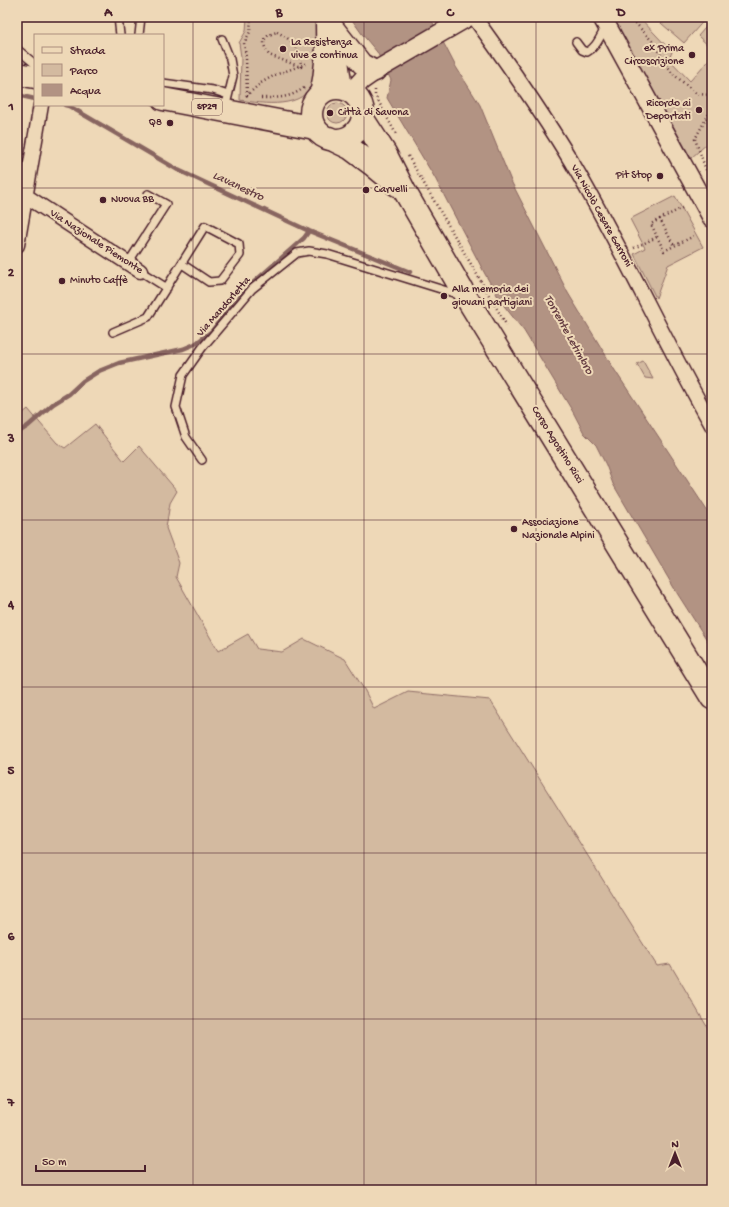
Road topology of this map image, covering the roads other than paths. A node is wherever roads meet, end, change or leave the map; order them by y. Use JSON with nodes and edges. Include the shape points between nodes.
{"nodes":[{"id":1,"x":118,"y":17,"type":"edge"},
{"id":2,"x":141,"y":17,"type":"edge"},
{"id":3,"x":468,"y":17,"type":"edge"},
{"id":4,"x":474,"y":17,"type":"edge"},
{"id":5,"x":325,"y":18,"type":"edge"},
{"id":6,"x":604,"y":25,"type":"edge"},
{"id":7,"x":120,"y":34,"type":"edge"},
{"id":8,"x":139,"y":34,"type":"edge"},
{"id":9,"x":222,"y":39,"type":"dead end"},
{"id":10,"x":576,"y":42,"type":"dead end"},
{"id":11,"x":17,"y":49,"type":"edge"},
{"id":12,"x":34,"y":63,"type":"edge"},
{"id":13,"x":378,"y":69,"type":"junction"},
{"id":14,"x":17,"y":74,"type":"edge"},
{"id":15,"x":34,"y":77,"type":"edge"},
{"id":16,"x":164,"y":82,"type":"edge"},
{"id":17,"x":346,"y":90,"type":"junction"},
{"id":18,"x":313,"y":94,"type":"junction"},
{"id":19,"x":164,"y":99,"type":"edge"},
{"id":20,"x":252,"y":101,"type":"junction"},
{"id":21,"x":226,"y":103,"type":"junction"},
{"id":22,"x":41,"y":106,"type":"edge"},
{"id":23,"x":363,"y":119,"type":"junction"},
{"id":24,"x":322,"y":133,"type":"junction"},
{"id":25,"x":404,"y":190,"type":"junction"},
{"id":26,"x":148,"y":194,"type":"dead end"},
{"id":27,"x":26,"y":196,"type":"junction"},
{"id":28,"x":712,"y":218,"type":"edge"},
{"id":29,"x":17,"y":239,"type":"edge"},
{"id":30,"x":128,"y":263,"type":"junction"},
{"id":31,"x":182,"y":264,"type":"junction"},
{"id":32,"x":140,"y":271,"type":"joint"},
{"id":33,"x":167,"y":288,"type":"junction"},
{"id":34,"x":466,"y":297,"type":"junction"},
{"id":35,"x":113,"y":332,"type":"dead end"},
{"id":36,"x":712,"y":426,"type":"edge"},
{"id":37,"x":202,"y":460,"type":"dead end"},
{"id":38,"x":712,"y":698,"type":"edge"}],
"edges":[{"from":1,"to":7,"type":"lane"},
{"from":2,"to":8,"type":"lane"},
{"from":3,"to":13,"type":"street"},
{"from":4,"to":36,"type":"street","name":"Via Nicolò Cesare Garroni","via":[[540,111],[578,172],[687,383]]},
{"from":5,"to":13,"type":"main road","via":[[362,64]]},
{"from":5,"to":17,"type":"main road","via":[[334,33]]},
{"from":5,"to":18,"type":"main road","via":[[325,72]]},
{"from":6,"to":10,"type":"lane","via":[[592,50],[582,50]]},
{"from":6,"to":28,"type":"street"},
{"from":9,"to":21,"type":"lane","via":[[233,76]]},
{"from":11,"to":12,"type":"lane"},
{"from":13,"to":17,"type":"street"},
{"from":14,"to":15,"type":"main road"},
{"from":16,"to":21,"type":"lane","via":[[213,90]]},
{"from":17,"to":18,"type":"main road","via":[[334,88]]},
{"from":17,"to":23,"type":"main road","via":[[357,97],[363,111]]},
{"from":18,"to":20,"type":"main road","number":"SP29"},
{"from":18,"to":24,"type":"main road","via":[[312,120]]},
{"from":19,"to":21,"type":"main road","number":"SP29"},
{"from":20,"to":21,"type":"main road","number":"SP29"},
{"from":20,"to":24,"type":"main road","number":"SP29"},
{"from":22,"to":27,"type":"street"},
{"from":23,"to":24,"type":"main road","via":[[354,134],[346,138],[338,140]]},
{"from":23,"to":25,"type":"main road","name":"Corso Agostino Ricci","via":[[385,153]]},
{"from":24,"to":25,"type":"main road","name":"Corso Agostino Ricci","via":[[356,152]]},
{"from":25,"to":34,"type":"main road","name":"Corso Agostino Ricci","via":[[461,268]]},
{"from":26,"to":30,"type":"lane","via":[[166,204]]},
{"from":27,"to":29,"type":"street"},
{"from":27,"to":30,"type":"street","name":"Via Nazionale Piemonte"},
{"from":30,"to":32,"type":"street","name":"Via Nazionale Piemonte"},
{"from":31,"to":31,"type":"lane","via":[[206,226],[239,244],[240,255],[220,281],[209,282]]},
{"from":31,"to":33,"type":"lane"},
{"from":32,"to":33,"type":"lane","name":"Via Nazionale Piemonte"},
{"from":33,"to":35,"type":"lane","via":[[148,317]]},
{"from":34,"to":37,"type":"lane","name":"Via Mandorletta","via":[[327,254],[309,250],[297,253],[252,289],[202,348],[183,375],[176,407],[186,437]]},
{"from":34,"to":38,"type":"main road","name":"Corso Agostino Ricci"}]}
